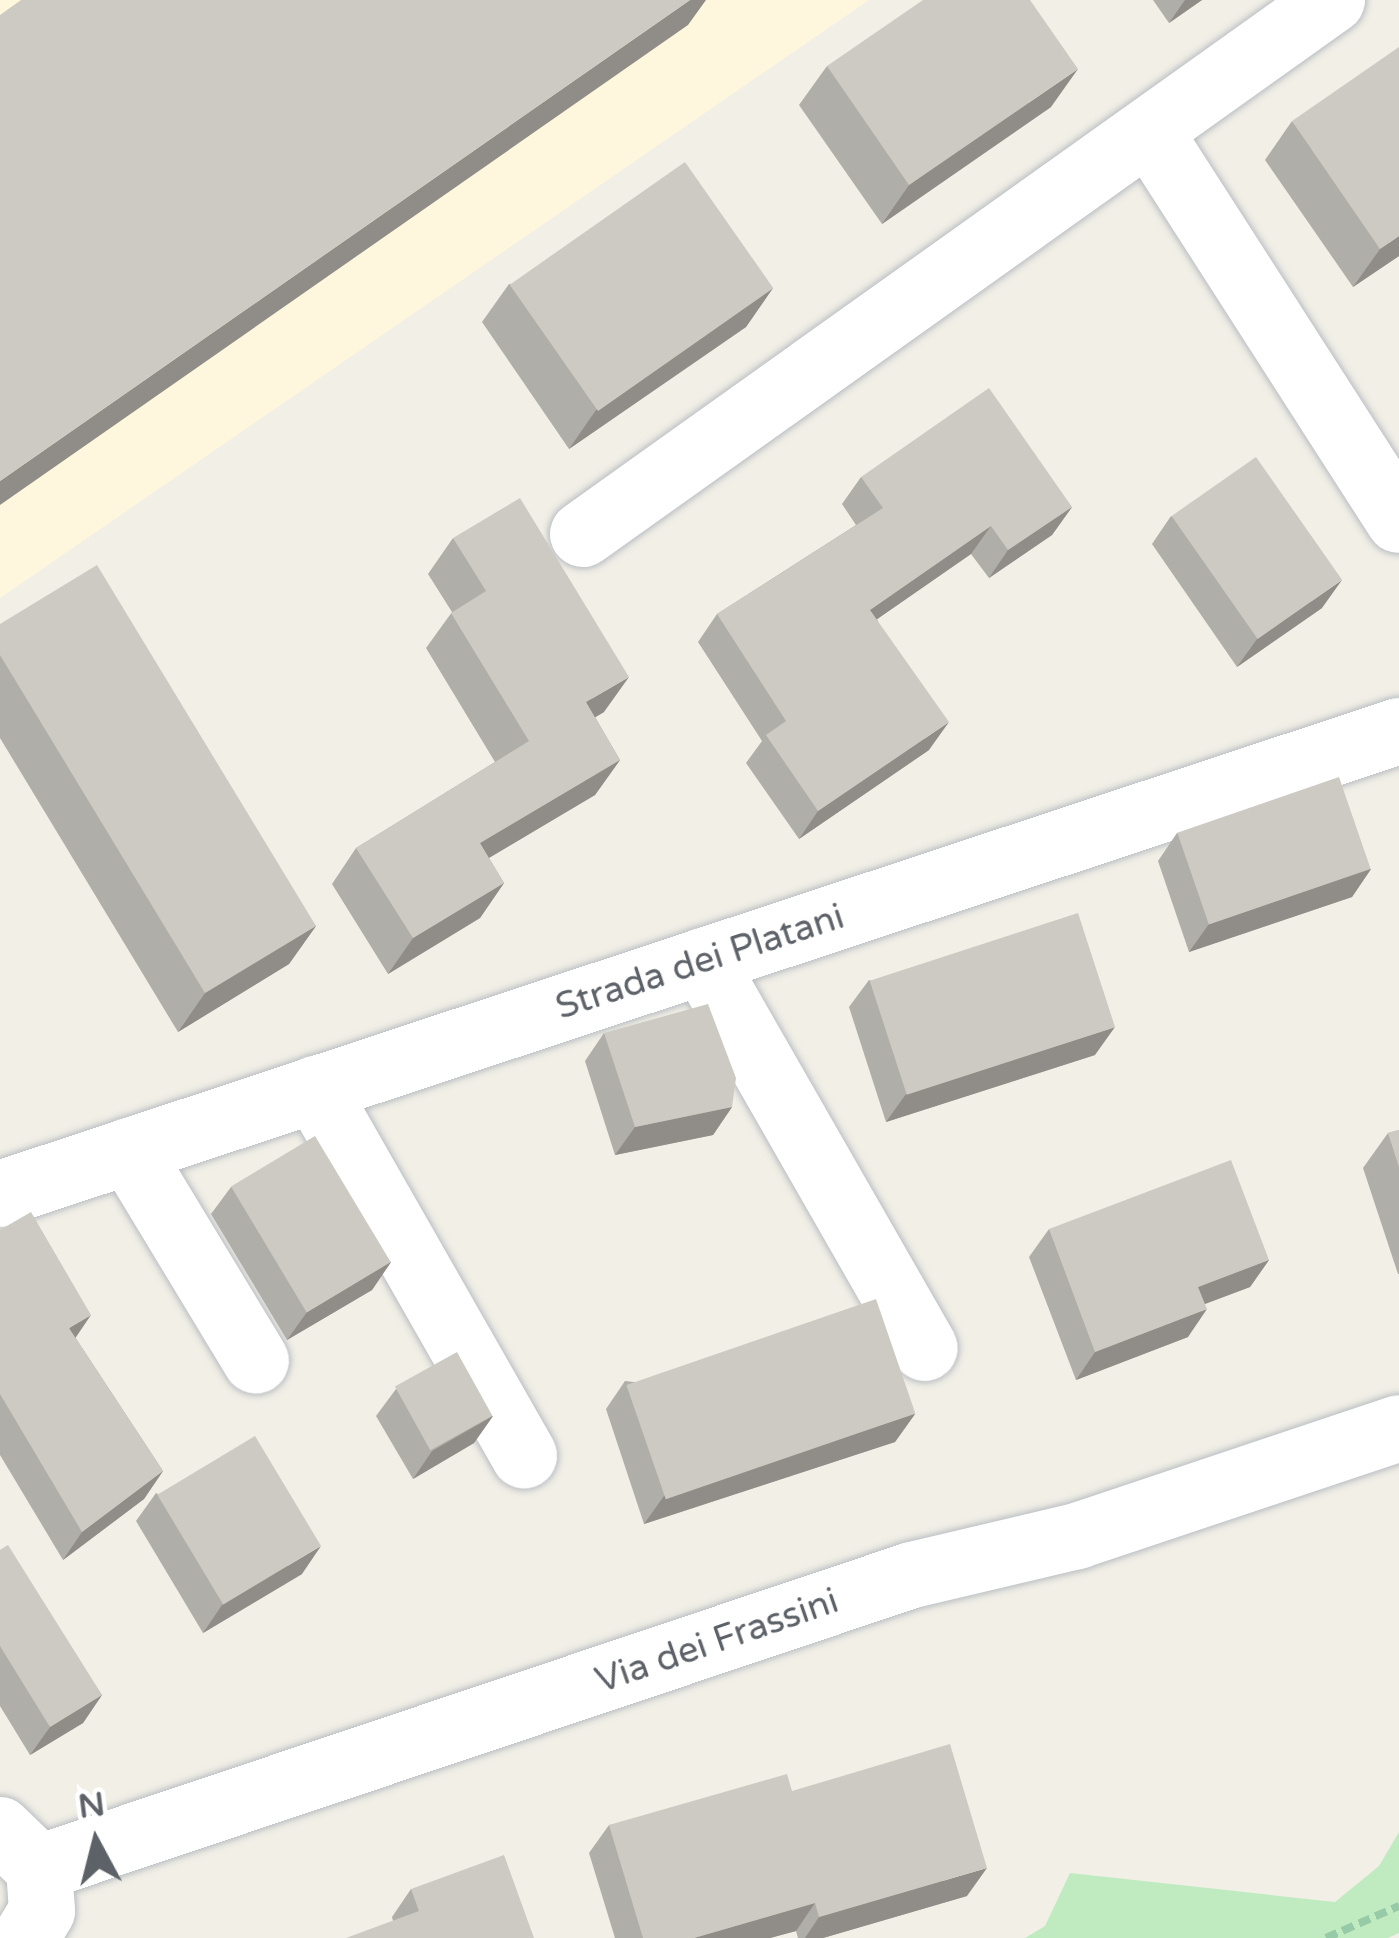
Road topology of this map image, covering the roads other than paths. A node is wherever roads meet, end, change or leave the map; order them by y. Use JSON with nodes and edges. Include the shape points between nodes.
{"nodes":[{"id":1,"x":1332,"y":0,"type":"edge"},
{"id":2,"x":1149,"y":131,"type":"junction"},
{"id":3,"x":1399,"y":520,"type":"edge"},
{"id":4,"x":583,"y":534,"type":"dead end"},
{"id":5,"x":1399,"y":731,"type":"edge"},
{"id":6,"x":703,"y":962,"type":"junction"},
{"id":7,"x":316,"y":1089,"type":"junction"},
{"id":8,"x":129,"y":1151,"type":"junction"},
{"id":9,"x":0,"y":1193,"type":"edge"},
{"id":10,"x":925,"y":1348,"type":"dead end"},
{"id":11,"x":256,"y":1361,"type":"dead end"},
{"id":12,"x":1399,"y":1428,"type":"edge"},
{"id":13,"x":524,"y":1456,"type":"dead end"},
{"id":14,"x":20,"y":1849,"type":"edge"},
{"id":15,"x":26,"y":1938,"type":"edge"}],
"edges":[{"from":1,"to":2,"type":"street"},
{"from":2,"to":3,"type":"street"},
{"from":2,"to":4,"type":"street"},
{"from":5,"to":6,"type":"street","name":"Strada dei Platani"},
{"from":6,"to":7,"type":"street","name":"Strada dei Platani"},
{"from":6,"to":10,"type":"street"},
{"from":7,"to":8,"type":"street","name":"Strada dei Platani"},
{"from":7,"to":13,"type":"street"},
{"from":8,"to":9,"type":"street","name":"Strada dei Platani"},
{"from":8,"to":11,"type":"street"},
{"from":12,"to":14,"type":"street","name":"Via dei Frassini","via":[[1077,1536],[912,1575]]},
{"from":14,"to":15,"type":"street","name":"Via dei Frassini","via":[[42,1911]]}]}
